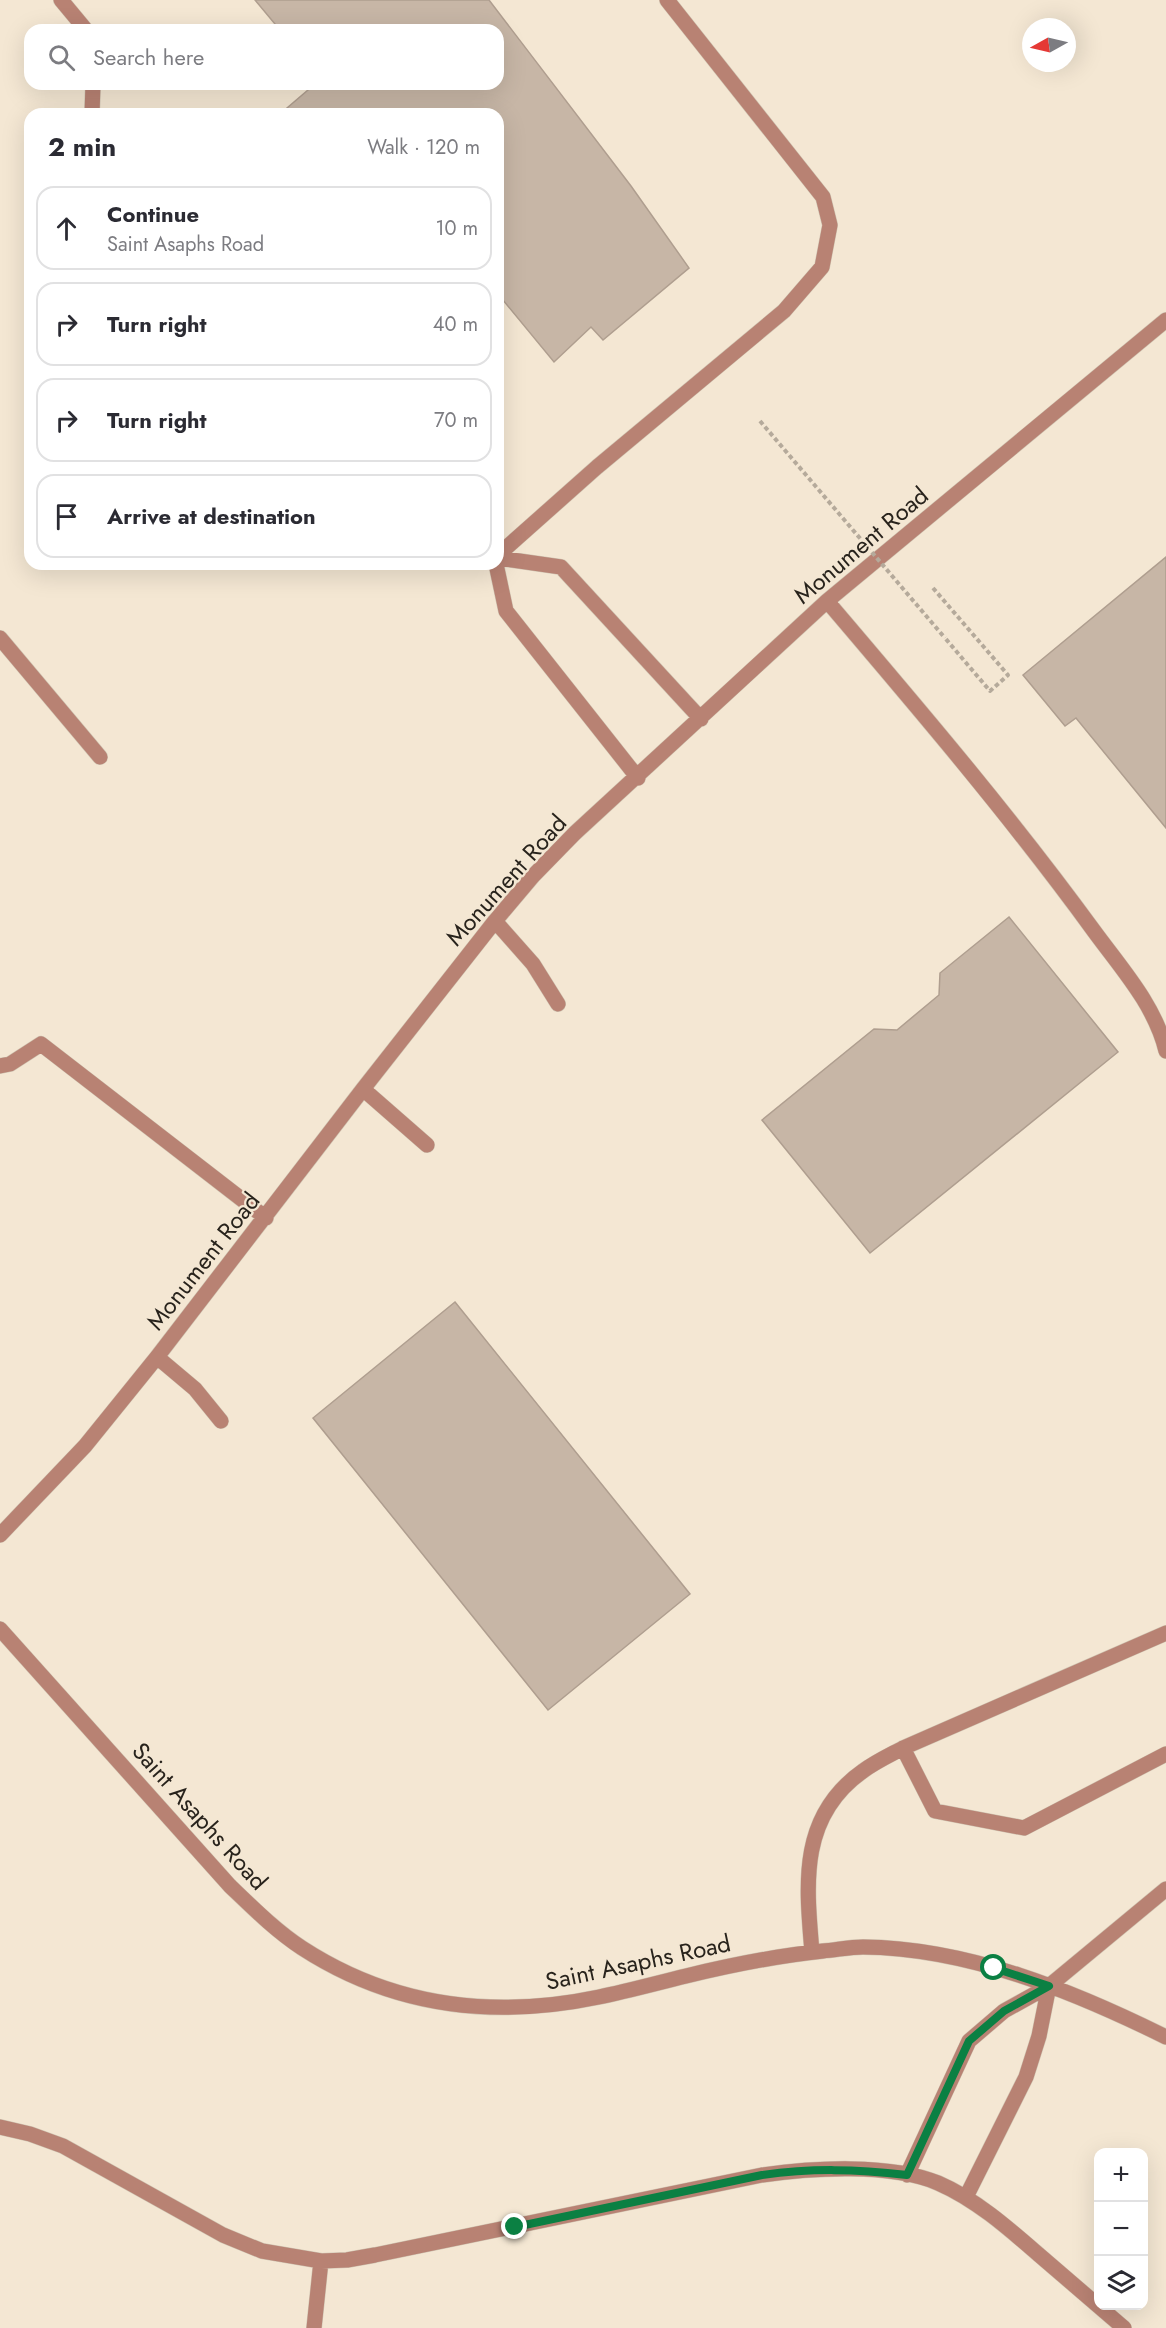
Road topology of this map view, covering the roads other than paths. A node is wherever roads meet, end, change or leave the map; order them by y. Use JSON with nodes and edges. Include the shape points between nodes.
{"nodes":[{"id":1,"x":61,"y":0,"type":"edge"},
{"id":2,"x":667,"y":0,"type":"edge"},
{"id":3,"x":81,"y":24,"type":"edge"},
{"id":4,"x":93,"y":90,"type":"edge"},
{"id":5,"x":92,"y":108,"type":"edge"},
{"id":6,"x":1166,"y":320,"type":"edge"},
{"id":7,"x":504,"y":551,"type":"edge"},
{"id":8,"x":504,"y":557,"type":"edge"},
{"id":9,"x":497,"y":570,"type":"edge"},
{"id":10,"x":827,"y":601,"type":"junction"},
{"id":11,"x":0,"y":638,"type":"edge"},
{"id":12,"x":701,"y":719,"type":"junction"},
{"id":13,"x":100,"y":757,"type":"dead end"},
{"id":14,"x":638,"y":778,"type":"junction"},
{"id":15,"x":495,"y":921,"type":"junction"},
{"id":16,"x":558,"y":1004,"type":"dead end"},
{"id":17,"x":1166,"y":1051,"type":"edge"},
{"id":18,"x":0,"y":1066,"type":"edge"},
{"id":19,"x":363,"y":1089,"type":"junction"},
{"id":20,"x":427,"y":1145,"type":"dead end"},
{"id":21,"x":266,"y":1218,"type":"junction"},
{"id":22,"x":157,"y":1357,"type":"junction"},
{"id":23,"x":221,"y":1421,"type":"dead end"},
{"id":24,"x":0,"y":1535,"type":"edge"},
{"id":25,"x":0,"y":1629,"type":"edge"},
{"id":26,"x":1166,"y":1633,"type":"edge"},
{"id":27,"x":903,"y":1748,"type":"junction"},
{"id":28,"x":1166,"y":1754,"type":"edge"},
{"id":29,"x":1166,"y":1888,"type":"edge"},
{"id":30,"x":812,"y":1952,"type":"junction"},
{"id":31,"x":1049,"y":1986,"type":"junction"},
{"id":32,"x":1166,"y":2037,"type":"edge"},
{"id":33,"x":0,"y":2127,"type":"edge"},
{"id":34,"x":907,"y":2175,"type":"junction"},
{"id":35,"x":966,"y":2197,"type":"junction"},
{"id":36,"x":321,"y":2260,"type":"junction"},
{"id":37,"x":314,"y":2328,"type":"edge"},
{"id":38,"x":1124,"y":2328,"type":"edge"}],
"edges":[{"from":1,"to":3,"type":"street"},
{"from":2,"to":7,"type":"street","via":[[823,197],[830,225],[822,267],[784,311],[597,467]]},
{"from":4,"to":5,"type":"street"},
{"from":6,"to":10,"type":"street","name":"Monument Road"},
{"from":8,"to":12,"type":"street","via":[[561,567]]},
{"from":9,"to":14,"type":"street","via":[[506,611]]},
{"from":10,"to":12,"type":"street","name":"Monument Road"},
{"from":10,"to":17,"type":"street","via":[[1070,898],[1152,1013]]},
{"from":11,"to":13,"type":"street"},
{"from":12,"to":14,"type":"street","name":"Monument Road"},
{"from":14,"to":15,"type":"street","name":"Monument Road","via":[[575,833]]},
{"from":15,"to":16,"type":"street","via":[[533,964]]},
{"from":15,"to":19,"type":"street","name":"Monument Road"},
{"from":18,"to":21,"type":"street","via":[[10,1064],[40,1044]]},
{"from":19,"to":20,"type":"street"},
{"from":19,"to":21,"type":"street","name":"Monument Road"},
{"from":21,"to":22,"type":"street","name":"Monument Road"},
{"from":22,"to":23,"type":"street","via":[[195,1389]]},
{"from":22,"to":24,"type":"street","name":"Monument Road","via":[[85,1446]]},
{"from":25,"to":30,"type":"street","name":"Saint Asaphs Road","via":[[230,1886],[301,1947],[371,1984],[438,2003],[513,2007],[597,1997],[747,1962]]},
{"from":26,"to":27,"type":"street"},
{"from":27,"to":28,"type":"street","via":[[936,1811],[1024,1828]]},
{"from":27,"to":30,"type":"street","via":[[863,1771],[840,1790],[822,1815],[812,1844],[808,1878]]},
{"from":29,"to":31,"type":"street"},
{"from":30,"to":31,"type":"street","name":"Saint Asaphs Road","via":[[861,1947],[899,1949],[986,1966]]},
{"from":31,"to":32,"type":"street","name":"Saint Asaphs Road"},
{"from":31,"to":34,"type":"street","via":[[1004,2011],[969,2041]]},
{"from":31,"to":35,"type":"street","via":[[1040,2036],[1026,2077]]},
{"from":33,"to":36,"type":"street","via":[[63,2146],[233,2239],[262,2251]]},
{"from":34,"to":35,"type":"street","via":[[936,2182]]},
{"from":34,"to":36,"type":"street","via":[[822,2169],[762,2175],[375,2255]]},
{"from":35,"to":38,"type":"street"},
{"from":36,"to":37,"type":"street"}]}
